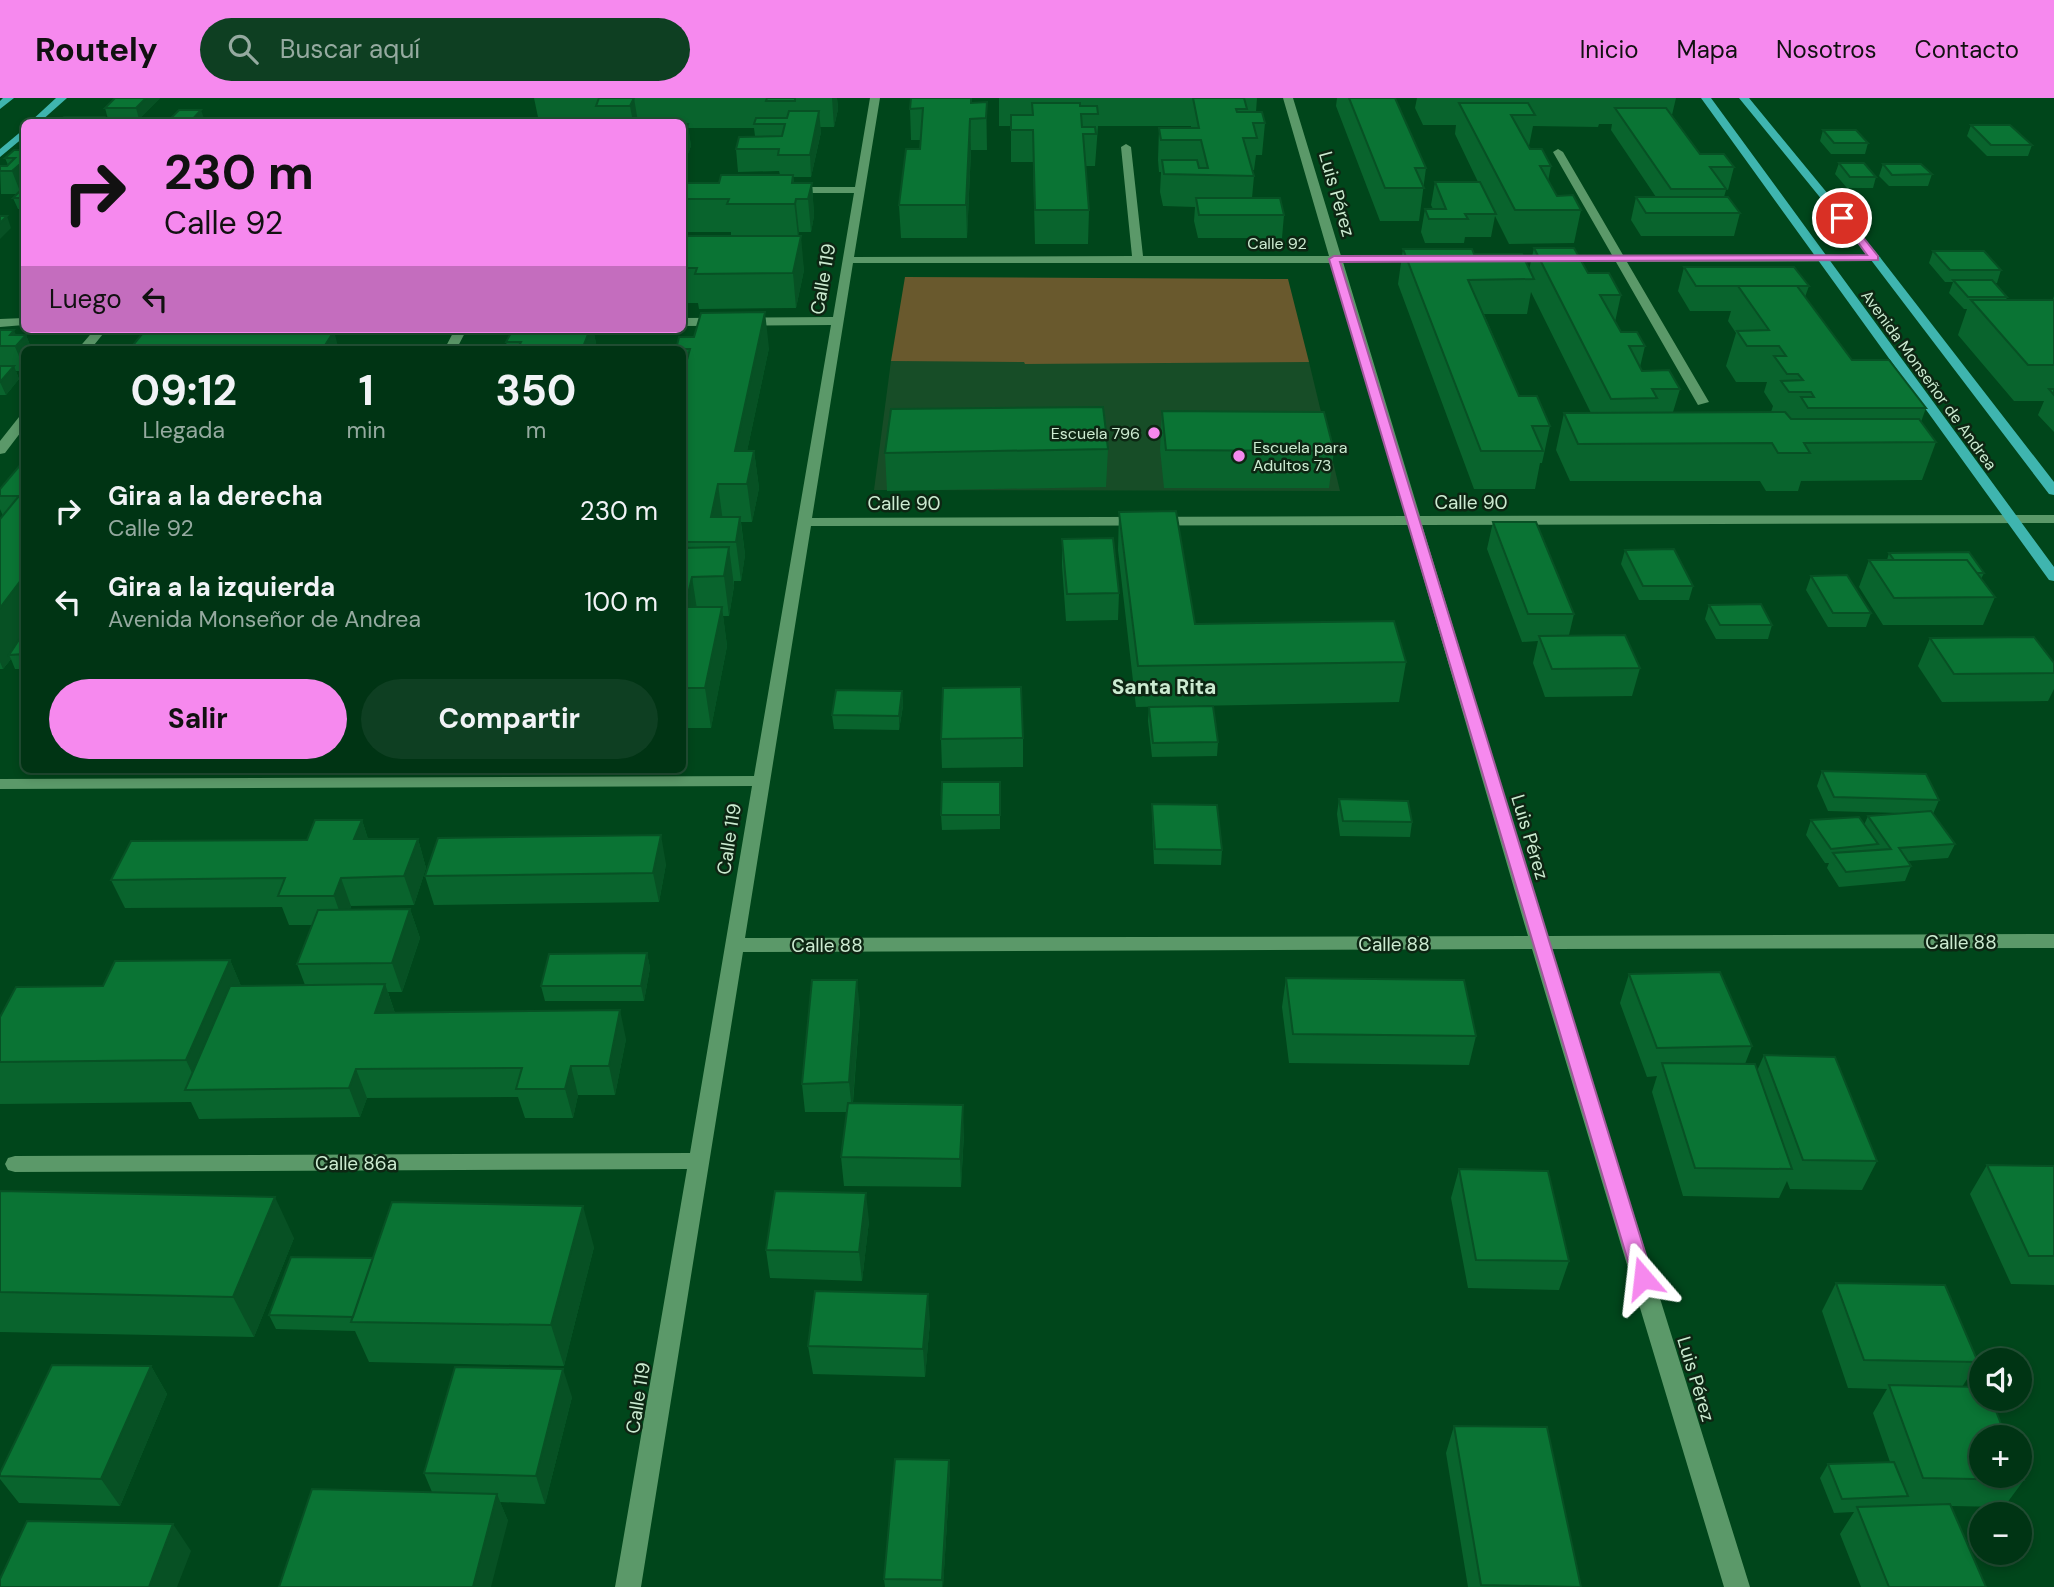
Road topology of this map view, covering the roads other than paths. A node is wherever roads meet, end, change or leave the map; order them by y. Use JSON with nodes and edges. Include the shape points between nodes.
{"nodes":[{"id":1,"x":9,"y":98,"type":"edge"},
{"id":2,"x":62,"y":98,"type":"edge"},
{"id":3,"x":875,"y":98,"type":"edge"},
{"id":4,"x":1288,"y":98,"type":"edge"},
{"id":5,"x":1706,"y":98,"type":"edge"},
{"id":6,"x":1744,"y":98,"type":"edge"},
{"id":7,"x":0,"y":106,"type":"edge"},
{"id":8,"x":38,"y":119,"type":"edge"},
{"id":9,"x":21,"y":135,"type":"edge"},
{"id":10,"x":1126,"y":147,"type":"dead end"},
{"id":11,"x":1558,"y":152,"type":"dead end"},
{"id":12,"x":0,"y":154,"type":"edge"},
{"id":13,"x":778,"y":190,"type":"edge"},
{"id":14,"x":860,"y":190,"type":"junction"},
{"id":15,"x":1620,"y":258,"type":"junction"},
{"id":16,"x":1821,"y":258,"type":"junction"},
{"id":17,"x":1875,"y":258,"type":"junction"},
{"id":18,"x":1138,"y":259,"type":"junction"},
{"id":19,"x":1334,"y":259,"type":"junction"},
{"id":20,"x":1443,"y":259,"type":"edge"},
{"id":21,"x":1484,"y":259,"type":"edge"},
{"id":22,"x":848,"y":260,"type":"junction"},
{"id":23,"x":837,"y":321,"type":"junction"},
{"id":24,"x":686,"y":322,"type":"edge"},
{"id":25,"x":0,"y":323,"type":"edge"},
{"id":26,"x":21,"y":323,"type":"edge"},
{"id":27,"x":1703,"y":402,"type":"dead end"},
{"id":28,"x":21,"y":424,"type":"edge"},
{"id":29,"x":0,"y":450,"type":"edge"},
{"id":30,"x":2054,"y":491,"type":"edge"},
{"id":31,"x":2011,"y":519,"type":"junction"},
{"id":32,"x":2054,"y":519,"type":"edge"},
{"id":33,"x":1413,"y":521,"type":"junction"},
{"id":34,"x":804,"y":522,"type":"junction"},
{"id":35,"x":2051,"y":570,"type":"edge"},
{"id":36,"x":233,"y":777,"type":"edge"},
{"id":37,"x":760,"y":781,"type":"junction"},
{"id":38,"x":0,"y":784,"type":"edge"},
{"id":39,"x":2054,"y":941,"type":"edge"},
{"id":40,"x":1540,"y":944,"type":"junction"},
{"id":41,"x":733,"y":945,"type":"junction"},
{"id":42,"x":697,"y":1161,"type":"junction"},
{"id":43,"x":15,"y":1164,"type":"dead end"},
{"id":44,"x":628,"y":1587,"type":"edge"},
{"id":45,"x":1737,"y":1587,"type":"edge"}],
"edges":[{"from":1,"to":7,"type":"main road"},
{"from":2,"to":8,"type":"main road"},
{"from":3,"to":14,"type":"street","name":"Calle 119"},
{"from":4,"to":19,"type":"street","name":"Luis Pérez"},
{"from":5,"to":16,"type":"main road","name":"Avenida Monseñor de Andrea"},
{"from":6,"to":17,"type":"main road","name":"Avenida Monseñor de Andrea"},
{"from":9,"to":12,"type":"main road"},
{"from":10,"to":18,"type":"street"},
{"from":11,"to":15,"type":"street"},
{"from":13,"to":14,"type":"street"},
{"from":14,"to":22,"type":"street","name":"Calle 119"},
{"from":15,"to":16,"type":"street"},
{"from":15,"to":21,"type":"street"},
{"from":15,"to":27,"type":"street"},
{"from":16,"to":17,"type":"street"},
{"from":16,"to":31,"type":"main road","name":"Avenida Monseñor de Andrea"},
{"from":17,"to":30,"type":"main road","name":"Avenida Monseñor de Andrea"},
{"from":18,"to":19,"type":"street","name":"Calle 92"},
{"from":18,"to":22,"type":"street","name":"Calle 92"},
{"from":19,"to":20,"type":"street","name":"Calle 92"},
{"from":19,"to":33,"type":"street","name":"Luis Pérez"},
{"from":22,"to":23,"type":"street","name":"Calle 119"},
{"from":23,"to":24,"type":"street"},
{"from":23,"to":34,"type":"street","name":"Calle 119"},
{"from":25,"to":26,"type":"street"},
{"from":28,"to":29,"type":"street"},
{"from":31,"to":32,"type":"street","name":"Calle 90"},
{"from":31,"to":33,"type":"street","name":"Calle 90"},
{"from":31,"to":35,"type":"main road","name":"Avenida Monseñor de Andrea"},
{"from":33,"to":34,"type":"street","name":"Calle 90"},
{"from":33,"to":40,"type":"street","name":"Luis Pérez"},
{"from":34,"to":37,"type":"street","name":"Calle 119"},
{"from":36,"to":37,"type":"street"},
{"from":36,"to":38,"type":"street"},
{"from":37,"to":41,"type":"street","name":"Calle 119"},
{"from":39,"to":40,"type":"street","name":"Calle 88"},
{"from":40,"to":41,"type":"street","name":"Calle 88"},
{"from":40,"to":45,"type":"street","name":"Luis Pérez"},
{"from":41,"to":42,"type":"street","name":"Calle 119"},
{"from":42,"to":43,"type":"street","name":"Calle 86a"},
{"from":42,"to":44,"type":"street","name":"Calle 119"}]}
